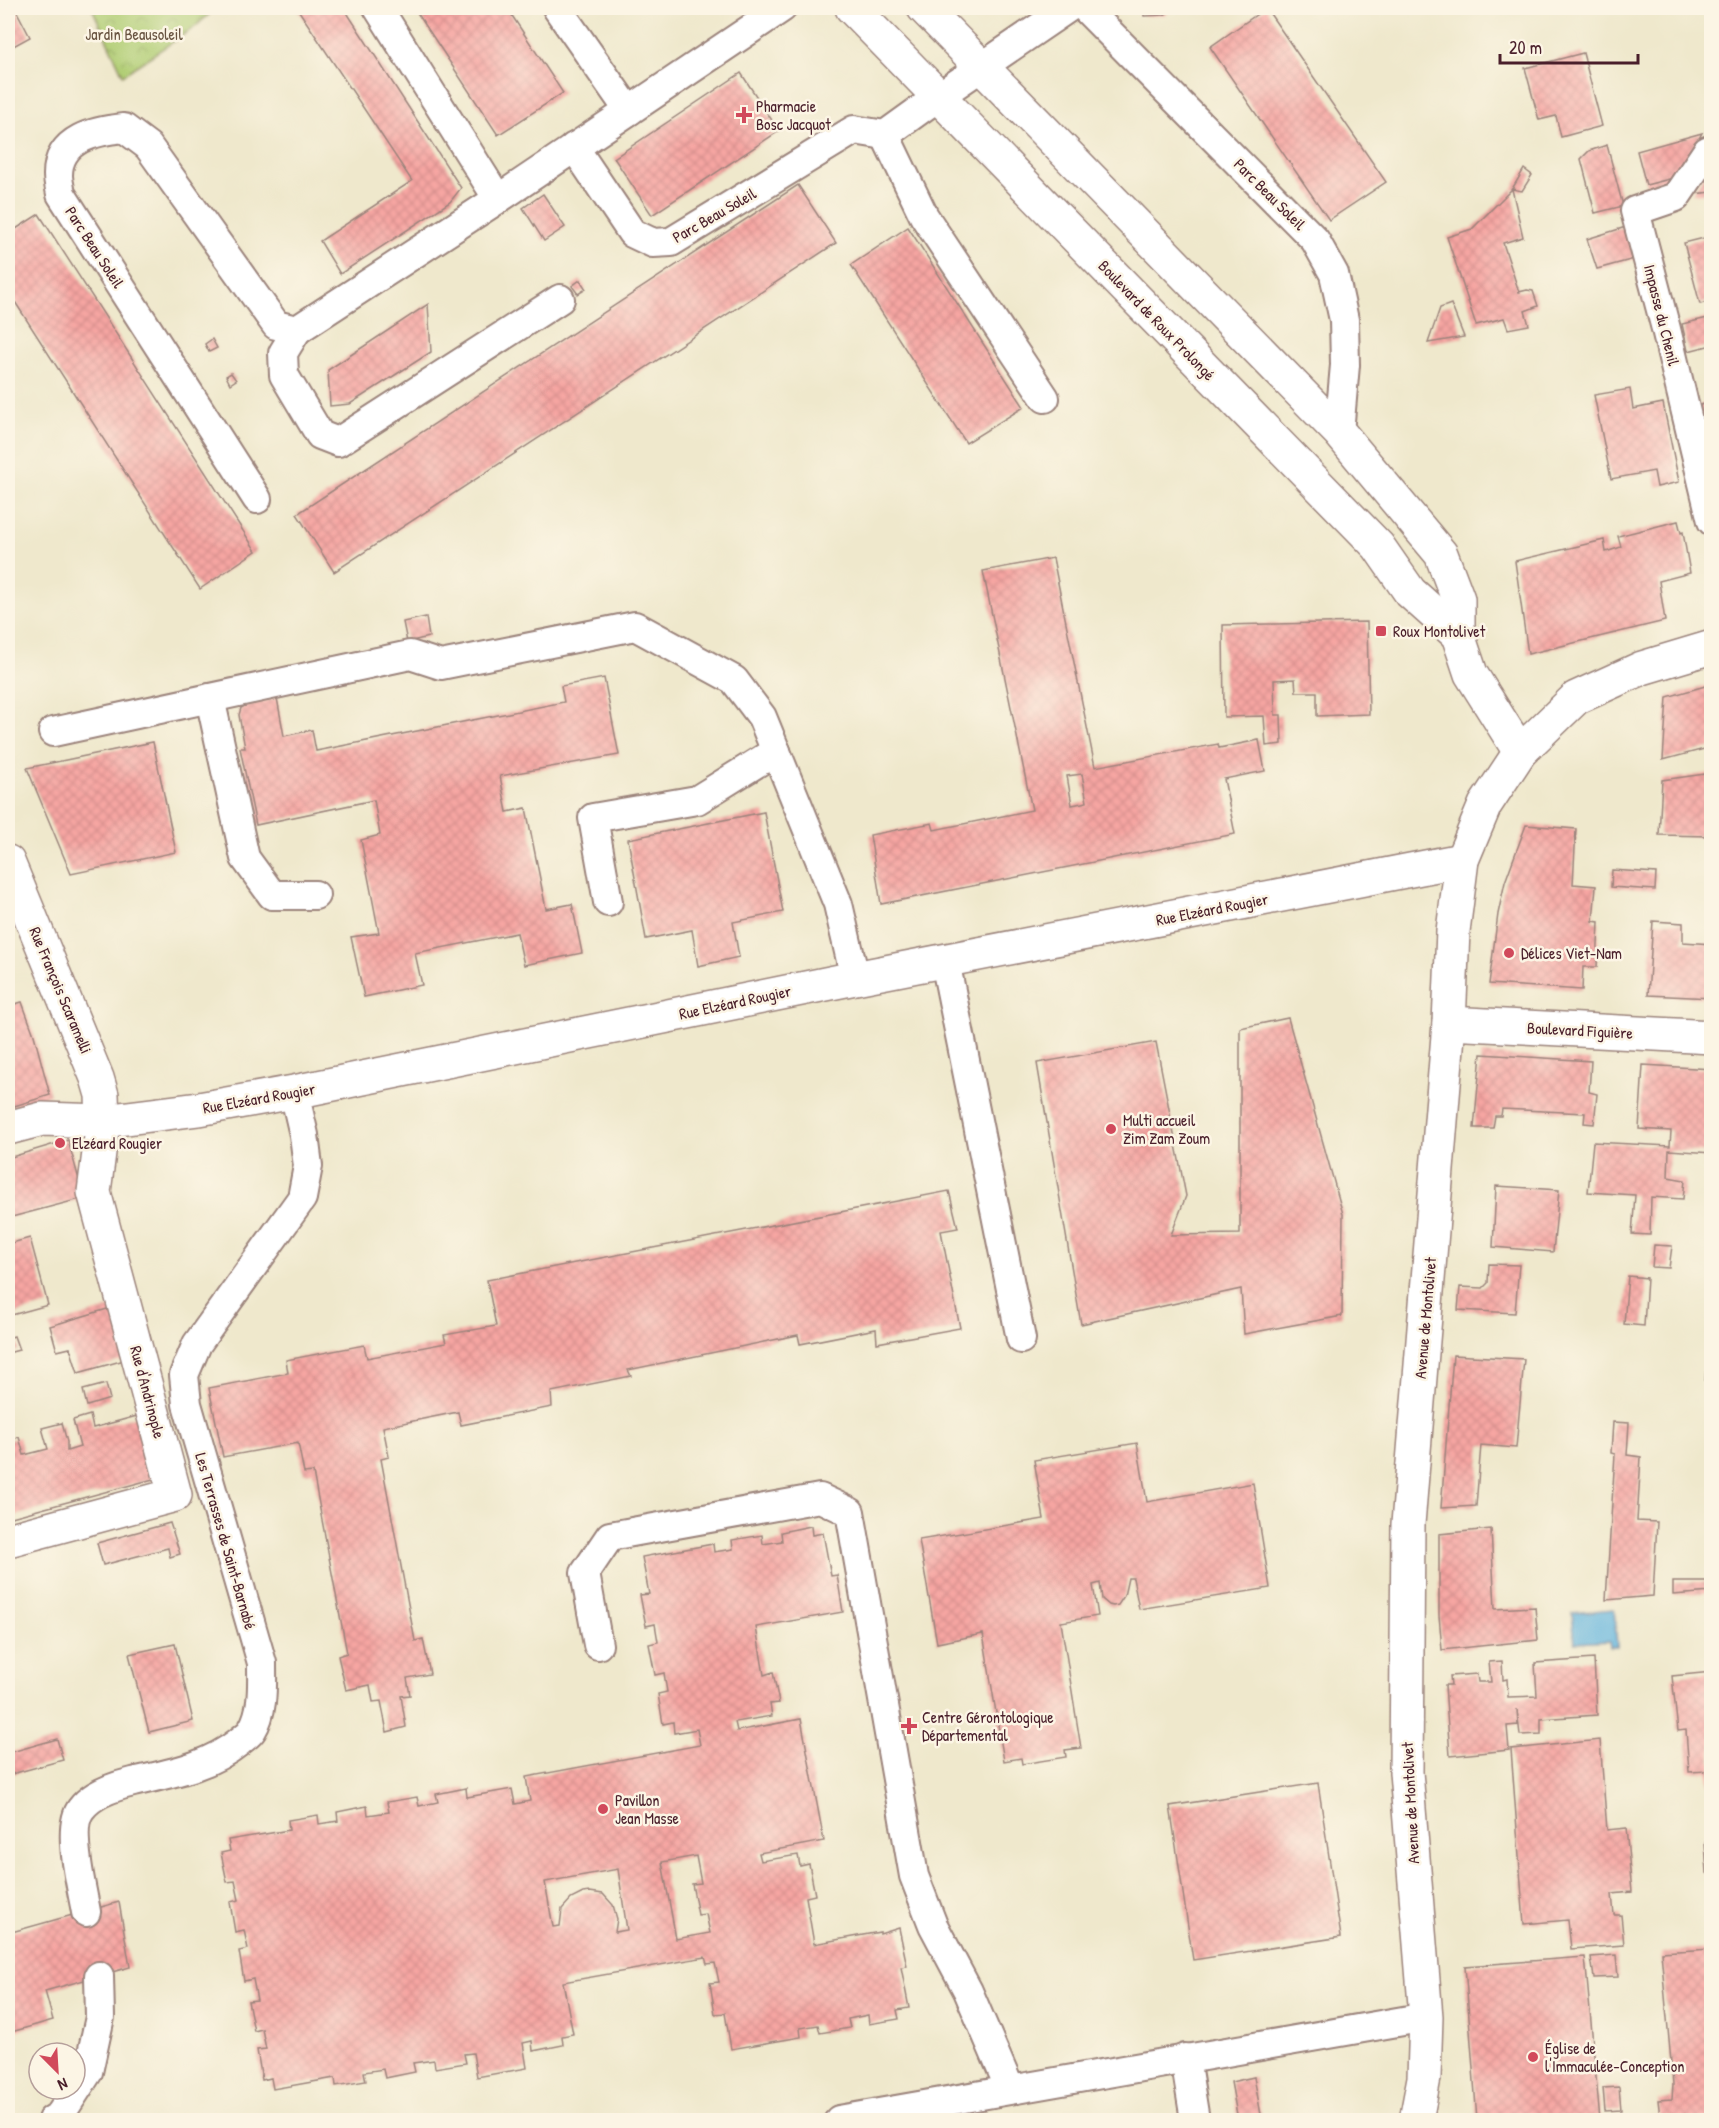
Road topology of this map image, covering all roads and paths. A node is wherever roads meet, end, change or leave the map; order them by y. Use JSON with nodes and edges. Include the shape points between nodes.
{"nodes":[{"id":1,"x":378,"y":8,"type":"edge"},
{"id":2,"x":557,"y":8,"type":"edge"},
{"id":3,"x":782,"y":8,"type":"edge"},
{"id":4,"x":852,"y":8,"type":"edge"},
{"id":5,"x":924,"y":8,"type":"edge"},
{"id":6,"x":1068,"y":8,"type":"edge"},
{"id":7,"x":1085,"y":8,"type":"edge"},
{"id":8,"x":980,"y":67,"type":"junction"},
{"id":9,"x":939,"y":96,"type":"junction"},
{"id":10,"x":629,"y":111,"type":"junction"},
{"id":11,"x":885,"y":135,"type":"junction"},
{"id":12,"x":574,"y":147,"type":"junction"},
{"id":13,"x":1712,"y":149,"type":"edge"},
{"id":14,"x":498,"y":199,"type":"junction"},
{"id":15,"x":560,"y":299,"type":"dead end"},
{"id":16,"x":297,"y":330,"type":"junction"},
{"id":17,"x":1045,"y":398,"type":"dead end"},
{"id":18,"x":1339,"y":432,"type":"junction"},
{"id":19,"x":257,"y":500,"type":"dead end"},
{"id":20,"x":1712,"y":521,"type":"edge"},
{"id":21,"x":1458,"y":635,"type":"junction"},
{"id":22,"x":1712,"y":647,"type":"edge"},
{"id":23,"x":210,"y":699,"type":"junction"},
{"id":24,"x":53,"y":732,"type":"dead end"},
{"id":25,"x":776,"y":751,"type":"junction"},
{"id":26,"x":1521,"y":752,"type":"junction"},
{"id":27,"x":1462,"y":860,"type":"junction"},
{"id":28,"x":8,"y":862,"type":"edge"},
{"id":29,"x":315,"y":895,"type":"dead end"},
{"id":30,"x":608,"y":902,"type":"dead end"},
{"id":31,"x":945,"y":961,"type":"junction"},
{"id":32,"x":855,"y":978,"type":"junction"},
{"id":33,"x":1449,"y":1023,"type":"junction"},
{"id":34,"x":1712,"y":1037,"type":"edge"},
{"id":35,"x":294,"y":1092,"type":"junction"},
{"id":36,"x":103,"y":1121,"type":"junction"},
{"id":37,"x":8,"y":1128,"type":"edge"},
{"id":38,"x":1021,"y":1339,"type":"dead end"},
{"id":39,"x":8,"y":1540,"type":"edge"},
{"id":40,"x":598,"y":1645,"type":"dead end"},
{"id":41,"x":86,"y":1912,"type":"dead end"},
{"id":42,"x":99,"y":1976,"type":"dead end"},
{"id":43,"x":1426,"y":2017,"type":"junction"},
{"id":44,"x":1185,"y":2058,"type":"junction"},
{"id":45,"x":1010,"y":2089,"type":"junction"},
{"id":46,"x":52,"y":2121,"type":"edge"},
{"id":47,"x":839,"y":2121,"type":"edge"},
{"id":48,"x":1195,"y":2121,"type":"edge"},
{"id":49,"x":1416,"y":2121,"type":"edge"}],
"edges":[{"from":1,"to":14,"type":"lane"},
{"from":2,"to":10,"type":"lane"},
{"from":3,"to":10,"type":"lane"},
{"from":4,"to":9,"type":"street","name":"Boulevard de Roux Prolongé"},
{"from":5,"to":8,"type":"street","name":"Boulevard de Roux Prolongé"},
{"from":6,"to":8,"type":"lane"},
{"from":7,"to":18,"type":"lane","name":"Parc Beau Soleil","via":[[1315,240],[1334,274],[1344,320],[1345,365]]},
{"from":8,"to":9,"type":"lane"},
{"from":8,"to":18,"type":"street","name":"Boulevard de Roux Prolongé"},
{"from":9,"to":11,"type":"lane"},
{"from":9,"to":21,"type":"street","name":"Boulevard de Roux Prolongé","via":[[1378,546],[1410,592]]},
{"from":10,"to":12,"type":"lane"},
{"from":11,"to":12,"type":"lane","name":"Parc Beau Soleil","via":[[854,130],[671,242],[653,243],[632,233]]},
{"from":11,"to":17,"type":"lane","via":[[924,216]]},
{"from":12,"to":14,"type":"lane"},
{"from":13,"to":20,"type":"lane","name":"Impasse du Chenil","via":[[1676,197],[1635,211]]},
{"from":14,"to":16,"type":"lane"},
{"from":15,"to":16,"type":"lane","via":[[338,441],[320,435],[284,375],[283,353]]},
{"from":16,"to":19,"type":"lane","name":"Parc Beau Soleil","via":[[276,325],[269,318],[148,146],[124,128],[78,138],[62,155],[58,174],[61,194]]},
{"from":18,"to":21,"type":"street","name":"Boulevard de Roux Prolongé","via":[[1441,554],[1458,599]]},
{"from":21,"to":26,"type":"street","name":"Boulevard de Roux Prolongé","via":[[1471,674]]},
{"from":22,"to":26,"type":"street","name":"Avenue de Montolivet","via":[[1642,668],[1576,698]]},
{"from":23,"to":24,"type":"lane"},
{"from":23,"to":25,"type":"lane","via":[[410,655],[441,665],[634,626],[735,680],[762,717]]},
{"from":23,"to":29,"type":"lane","via":[[245,858],[272,896]]},
{"from":25,"to":30,"type":"lane","via":[[697,800],[593,818]]},
{"from":25,"to":32,"type":"lane","via":[[838,904]]},
{"from":26,"to":27,"type":"street","name":"Avenue de Montolivet","via":[[1485,805]]},
{"from":27,"to":31,"type":"street","name":"Rue Elzéard Rougier"},
{"from":27,"to":33,"type":"street","name":"Avenue de Montolivet","via":[[1453,930]]},
{"from":28,"to":36,"type":"street","name":"Rue François Scaramelli","via":[[97,1078]]},
{"from":31,"to":32,"type":"street","name":"Rue Elzéard Rougier"},
{"from":31,"to":38,"type":"lane"},
{"from":32,"to":35,"type":"street","name":"Rue Elzéard Rougier"},
{"from":33,"to":34,"type":"street","name":"Boulevard Figuière"},
{"from":33,"to":43,"type":"street","name":"Avenue de Montolivet","via":[[1408,1524],[1406,1772]]},
{"from":35,"to":36,"type":"street","name":"Rue Elzéard Rougier"},
{"from":35,"to":41,"type":"lane","name":"Les Terrasses de Saint-Barnabé","via":[[308,1166],[302,1198],[197,1344],[184,1375],[187,1404],[262,1663],[262,1702],[252,1731],[224,1754],[195,1767],[120,1785],[80,1809],[75,1848]]},
{"from":36,"to":37,"type":"street","name":"Rue Elzéard Rougier","via":[[42,1119]]},
{"from":36,"to":39,"type":"street","name":"Rue d'Andrinople","via":[[94,1192],[175,1495]]},
{"from":40,"to":45,"type":"lane","via":[[585,1573],[610,1536],[820,1498],[850,1512],[914,1876]]},
{"from":42,"to":46,"type":"lane","via":[[100,2017],[88,2072]]},
{"from":43,"to":44,"type":"lane"},
{"from":43,"to":49,"type":"street","name":"Avenue de Montolivet","via":[[1424,2078]]},
{"from":44,"to":45,"type":"lane"},
{"from":44,"to":48,"type":"lane"},
{"from":45,"to":47,"type":"lane"}]}
